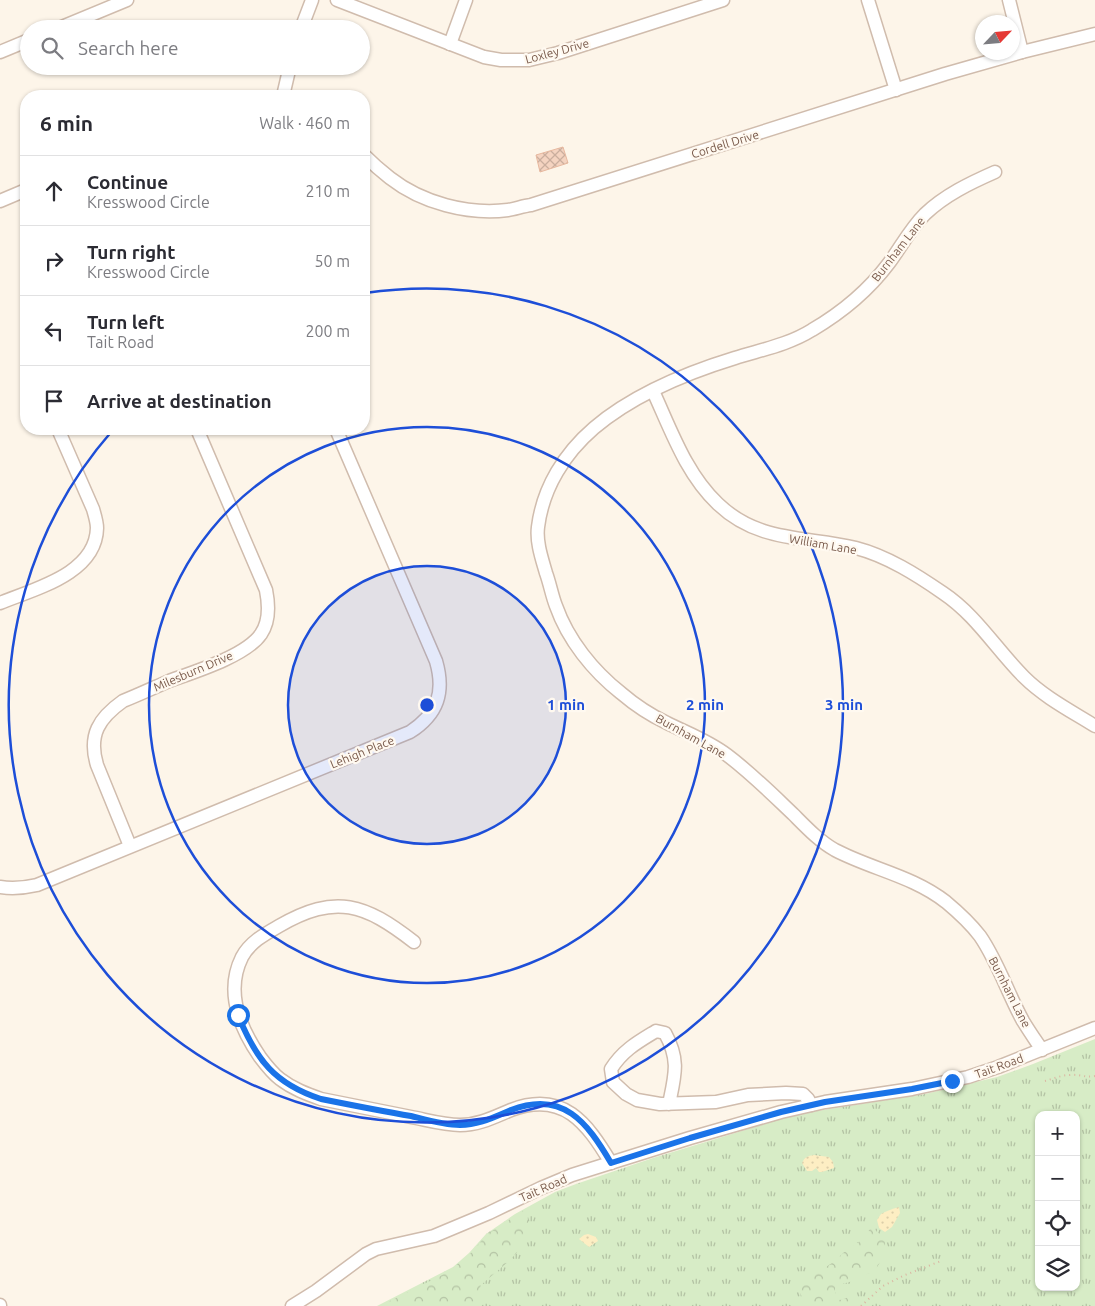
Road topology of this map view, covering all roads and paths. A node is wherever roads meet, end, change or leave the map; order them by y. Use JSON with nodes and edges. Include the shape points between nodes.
{"nodes":[{"id":1,"x":126,"y":0,"type":"edge"},
{"id":2,"x":312,"y":0,"type":"edge"},
{"id":3,"x":337,"y":0,"type":"edge"},
{"id":4,"x":466,"y":0,"type":"edge"},
{"id":5,"x":723,"y":0,"type":"edge"},
{"id":6,"x":868,"y":0,"type":"edge"},
{"id":7,"x":1009,"y":0,"type":"edge"},
{"id":8,"x":78,"y":20,"type":"edge"},
{"id":9,"x":304,"y":20,"type":"edge"},
{"id":10,"x":1095,"y":34,"type":"edge"},
{"id":11,"x":20,"y":44,"type":"edge"},
{"id":12,"x":450,"y":44,"type":"junction"},
{"id":13,"x":0,"y":52,"type":"edge"},
{"id":14,"x":1022,"y":52,"type":"junction"},
{"id":15,"x":288,"y":75,"type":"edge"},
{"id":16,"x":284,"y":90,"type":"edge"},
{"id":17,"x":896,"y":90,"type":"junction"},
{"id":18,"x":370,"y":160,"type":"edge"},
{"id":19,"x":995,"y":172,"type":"dead end"},
{"id":20,"x":20,"y":193,"type":"edge"},
{"id":21,"x":0,"y":201,"type":"edge"},
{"id":22,"x":653,"y":391,"type":"junction"},
{"id":23,"x":61,"y":435,"type":"edge"},
{"id":24,"x":200,"y":435,"type":"edge"},
{"id":25,"x":339,"y":435,"type":"edge"},
{"id":26,"x":0,"y":602,"type":"edge"},
{"id":27,"x":1095,"y":726,"type":"edge"},
{"id":28,"x":130,"y":846,"type":"junction"},
{"id":29,"x":0,"y":887,"type":"edge"},
{"id":30,"x":414,"y":942,"type":"dead end"},
{"id":31,"x":1095,"y":1028,"type":"edge"},
{"id":32,"x":1042,"y":1050,"type":"junction"},
{"id":33,"x":1095,"y":1076,"type":"edge"},
{"id":34,"x":1045,"y":1081,"type":"dead end"},
{"id":35,"x":669,"y":1104,"type":"junction"},
{"id":36,"x":810,"y":1105,"type":"junction"},
{"id":37,"x":611,"y":1163,"type":"junction"},
{"id":38,"x":941,"y":1261,"type":"dead end"},
{"id":39,"x":292,"y":1306,"type":"edge"},
{"id":40,"x":861,"y":1306,"type":"edge"}],
"edges":[{"from":1,"to":8,"type":"street"},
{"from":2,"to":9,"type":"street"},
{"from":3,"to":12,"type":"street","name":"Loxley Drive"},
{"from":4,"to":12,"type":"street"},
{"from":5,"to":12,"type":"street","name":"Loxley Drive","via":[[529,60],[484,57]]},
{"from":6,"to":17,"type":"street"},
{"from":7,"to":14,"type":"street"},
{"from":10,"to":14,"type":"street","name":"Cordell Drive"},
{"from":11,"to":13,"type":"street"},
{"from":14,"to":17,"type":"street","name":"Cordell Drive"},
{"from":15,"to":16,"type":"street"},
{"from":17,"to":18,"type":"street","name":"Cordell Drive","via":[[509,210],[466,210],[422,197],[390,178]]},
{"from":19,"to":22,"type":"street","name":"Burnham Lane","via":[[971,182],[932,208],[913,227],[877,278],[855,300],[809,332],[686,375]]},
{"from":20,"to":21,"type":"street"},
{"from":22,"to":27,"type":"street","name":"William Lane","via":[[681,452],[719,506],[748,526],[766,532],[858,548],[889,560],[965,609],[1024,677]]},
{"from":22,"to":32,"type":"street","name":"Burnham Lane","via":[[614,412],[571,450],[546,495],[538,541],[557,609],[570,635],[581,652],[618,692],[662,721],[726,754],[820,841],[921,886],[946,903],[983,942],[1024,1024]]},
{"from":23,"to":26,"type":"street","via":[[93,509],[97,522],[95,541],[82,562],[61,578]]},
{"from":24,"to":28,"type":"street","name":"Milesburn Drive","via":[[266,590],[268,615],[260,635],[246,648],[123,701],[103,718],[95,736],[96,765]]},
{"from":25,"to":28,"type":"street","name":"Lehigh Place","via":[[436,661],[440,691],[433,711],[410,732]]},
{"from":28,"to":29,"type":"street","name":"Lehigh Place","via":[[37,885],[13,889]]},
{"from":30,"to":37,"type":"street","via":[[368,912],[343,906],[300,915],[261,936],[250,946],[238,966],[236,1001],[244,1031],[268,1068],[292,1087],[321,1099],[438,1122],[474,1124],[540,1104],[564,1109],[587,1127]]},
{"from":31,"to":32,"type":"street","name":"Tait Road"},
{"from":32,"to":36,"type":"street","name":"Tait Road","via":[[952,1081]]},
{"from":33,"to":34,"type":"path","via":[[1072,1074]]},
{"from":35,"to":35,"type":"street","via":[[637,1100],[613,1082],[611,1069],[618,1058],[656,1031],[665,1033],[674,1056],[675,1072]]},
{"from":35,"to":36,"type":"street","via":[[803,1094]]},
{"from":36,"to":37,"type":"street","name":"Tait Road"},
{"from":37,"to":39,"type":"street","name":"Tait Road","via":[[572,1175],[434,1236],[376,1249]]},
{"from":38,"to":40,"type":"path","via":[[883,1286]]}]}
